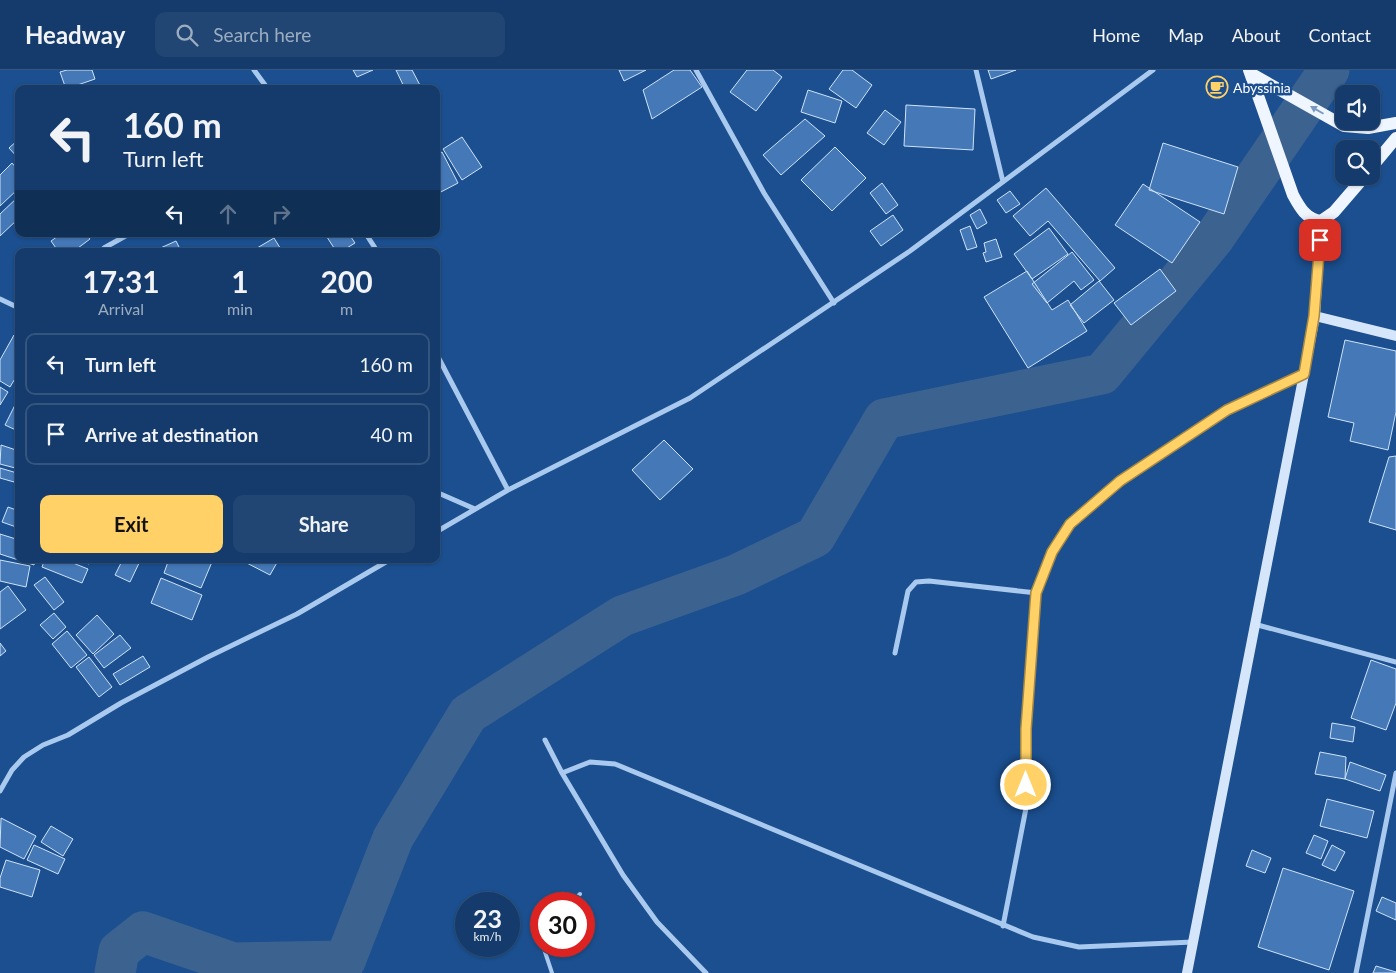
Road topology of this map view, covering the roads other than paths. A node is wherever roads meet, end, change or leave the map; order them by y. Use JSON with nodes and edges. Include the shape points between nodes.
{"nodes":[{"id":1,"x":255,"y":70,"type":"edge"},
{"id":2,"x":696,"y":70,"type":"edge"},
{"id":3,"x":976,"y":70,"type":"edge"},
{"id":4,"x":1153,"y":70,"type":"edge"},
{"id":5,"x":1250,"y":71,"type":"edge"},
{"id":6,"x":265,"y":85,"type":"edge"},
{"id":7,"x":1396,"y":123,"type":"edge"},
{"id":8,"x":1396,"y":138,"type":"edge"},
{"id":9,"x":1380,"y":157,"type":"edge"},
{"id":10,"x":1003,"y":182,"type":"junction"},
{"id":11,"x":1357,"y":185,"type":"edge"},
{"id":12,"x":1321,"y":221,"type":"junction"},
{"id":13,"x":124,"y":237,"type":"edge"},
{"id":14,"x":368,"y":237,"type":"edge"},
{"id":15,"x":104,"y":248,"type":"dead end"},
{"id":16,"x":375,"y":248,"type":"edge"},
{"id":17,"x":0,"y":299,"type":"edge"},
{"id":18,"x":834,"y":303,"type":"junction"},
{"id":19,"x":15,"y":306,"type":"edge"},
{"id":20,"x":1314,"y":316,"type":"junction"},
{"id":21,"x":1396,"y":336,"type":"edge"},
{"id":22,"x":440,"y":361,"type":"edge"},
{"id":23,"x":1304,"y":374,"type":"junction"},
{"id":24,"x":508,"y":490,"type":"junction"},
{"id":25,"x":440,"y":494,"type":"edge"},
{"id":26,"x":475,"y":509,"type":"junction"},
{"id":27,"x":440,"y":530,"type":"edge"},
{"id":28,"x":384,"y":563,"type":"edge"},
{"id":29,"x":1036,"y":593,"type":"junction"},
{"id":30,"x":1254,"y":624,"type":"junction"},
{"id":31,"x":894,"y":653,"type":"dead end"},
{"id":32,"x":1396,"y":662,"type":"edge"},
{"id":33,"x":544,"y":740,"type":"dead end"},
{"id":34,"x":562,"y":773,"type":"junction"},
{"id":35,"x":1396,"y":773,"type":"edge"},
{"id":36,"x":0,"y":791,"type":"edge"},
{"id":37,"x":1004,"y":926,"type":"junction"},
{"id":38,"x":1193,"y":942,"type":"junction"},
{"id":39,"x":547,"y":957,"type":"edge"},
{"id":40,"x":552,"y":973,"type":"edge"},
{"id":41,"x":706,"y":973,"type":"edge"},
{"id":42,"x":1187,"y":973,"type":"edge"},
{"id":43,"x":1356,"y":973,"type":"edge"}],
"edges":[{"from":1,"to":6,"type":"street"},
{"from":2,"to":18,"type":"street","via":[[764,193]]},
{"from":3,"to":10,"type":"street"},
{"from":4,"to":10,"type":"street"},
{"from":7,"to":5,"type":"main road","one_way":true,"via":[[1368,128],[1344,126]]},
{"from":5,"to":12,"type":"main road","via":[[1299,208],[1312,220]]},
{"from":8,"to":9,"type":"main road"},
{"from":10,"to":18,"type":"street","via":[[910,252]]},
{"from":11,"to":12,"type":"main road","via":[[1334,212]]},
{"from":12,"to":20,"type":"main road"},
{"from":13,"to":15,"type":"street"},
{"from":14,"to":16,"type":"street"},
{"from":17,"to":19,"type":"street"},
{"from":18,"to":24,"type":"street","via":[[690,398]]},
{"from":20,"to":21,"type":"main road"},
{"from":20,"to":23,"type":"main road"},
{"from":22,"to":24,"type":"street"},
{"from":23,"to":29,"type":"street","via":[[1227,410],[1120,481],[1070,524],[1052,552]]},
{"from":23,"to":30,"type":"main road"},
{"from":24,"to":26,"type":"street"},
{"from":25,"to":26,"type":"street"},
{"from":26,"to":27,"type":"street"},
{"from":28,"to":36,"type":"street","via":[[297,614],[208,657],[68,735],[43,745],[24,757]]},
{"from":29,"to":31,"type":"street","via":[[916,582],[908,590]]},
{"from":29,"to":37,"type":"street","via":[[1026,729],[1026,803]]},
{"from":30,"to":32,"type":"street"},
{"from":30,"to":38,"type":"main road"},
{"from":33,"to":34,"type":"street"},
{"from":34,"to":37,"type":"street","via":[[590,762],[615,764]]},
{"from":34,"to":41,"type":"street","via":[[623,875],[657,922]]},
{"from":35,"to":43,"type":"street"},
{"from":37,"to":38,"type":"street","via":[[1033,937],[1079,947]]},
{"from":38,"to":42,"type":"main road"},
{"from":39,"to":40,"type":"lane"}]}
